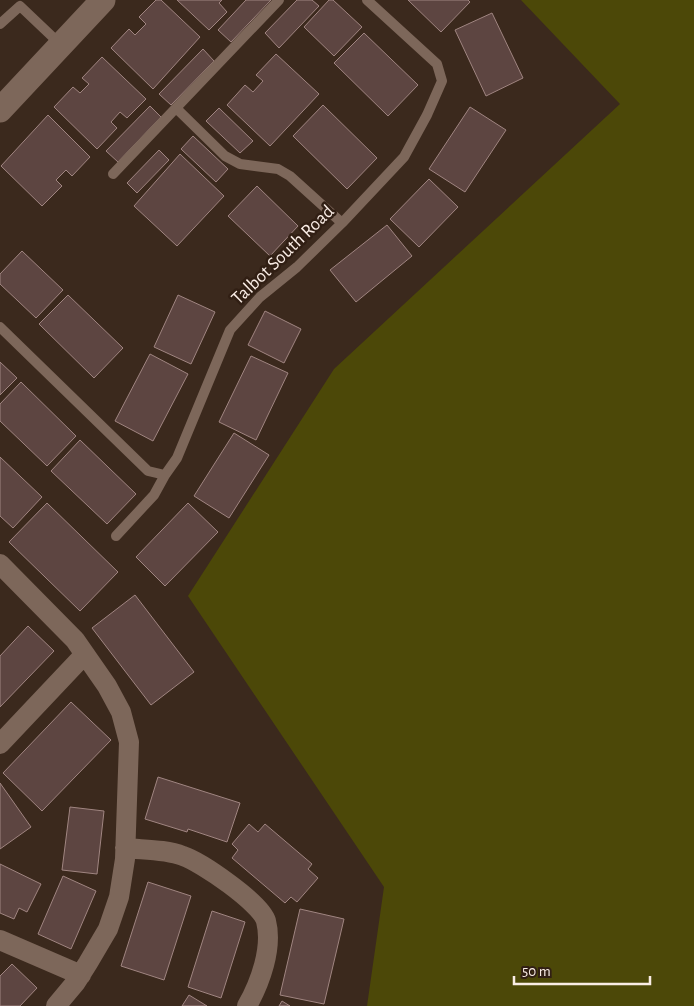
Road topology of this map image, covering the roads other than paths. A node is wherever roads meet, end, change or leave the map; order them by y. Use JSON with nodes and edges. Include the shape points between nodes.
{"nodes":[{"id":1,"x":103,"y":0,"type":"edge"},
{"id":2,"x":279,"y":0,"type":"edge"},
{"id":3,"x":367,"y":0,"type":"edge"},
{"id":4,"x":22,"y":3,"type":"edge"},
{"id":5,"x":0,"y":24,"type":"edge"},
{"id":6,"x":61,"y":45,"type":"junction"},
{"id":7,"x":176,"y":108,"type":"junction"},
{"id":8,"x":0,"y":110,"type":"edge"},
{"id":9,"x":113,"y":174,"type":"dead end"},
{"id":10,"x":342,"y":223,"type":"junction"},
{"id":11,"x":0,"y":327,"type":"edge"},
{"id":12,"x":166,"y":475,"type":"junction"},
{"id":13,"x":116,"y":536,"type":"dead end"},
{"id":14,"x":0,"y":564,"type":"edge"},
{"id":15,"x":85,"y":654,"type":"junction"},
{"id":16,"x":0,"y":744,"type":"edge"},
{"id":17,"x":126,"y":848,"type":"junction"},
{"id":18,"x":0,"y":940,"type":"edge"},
{"id":19,"x":81,"y":975,"type":"junction"},
{"id":20,"x":56,"y":1006,"type":"edge"},
{"id":21,"x":247,"y":1006,"type":"edge"}],
"edges":[{"from":1,"to":6,"type":"street"},
{"from":2,"to":7,"type":"lane"},
{"from":3,"to":10,"type":"lane","name":"Talbot South Road","via":[[437,64],[442,81],[404,157]]},
{"from":4,"to":5,"type":"lane"},
{"from":4,"to":6,"type":"lane"},
{"from":6,"to":8,"type":"street"},
{"from":7,"to":9,"type":"lane"},
{"from":7,"to":10,"type":"lane","via":[[225,156],[240,164],[278,169]]},
{"from":10,"to":12,"type":"lane","name":"Talbot South Road","via":[[260,297],[230,330],[177,458]]},
{"from":11,"to":12,"type":"lane","via":[[148,472]]},
{"from":12,"to":13,"type":"lane","name":"Talbot South Road","via":[[154,495]]},
{"from":14,"to":15,"type":"street"},
{"from":15,"to":16,"type":"street"},
{"from":15,"to":17,"type":"street","via":[[122,712],[129,742]]},
{"from":17,"to":19,"type":"street","via":[[119,897],[108,929]]},
{"from":17,"to":21,"type":"street","via":[[184,856],[203,865],[260,910],[266,920],[268,937],[260,981]]},
{"from":18,"to":19,"type":"street"},
{"from":19,"to":20,"type":"street"}]}
